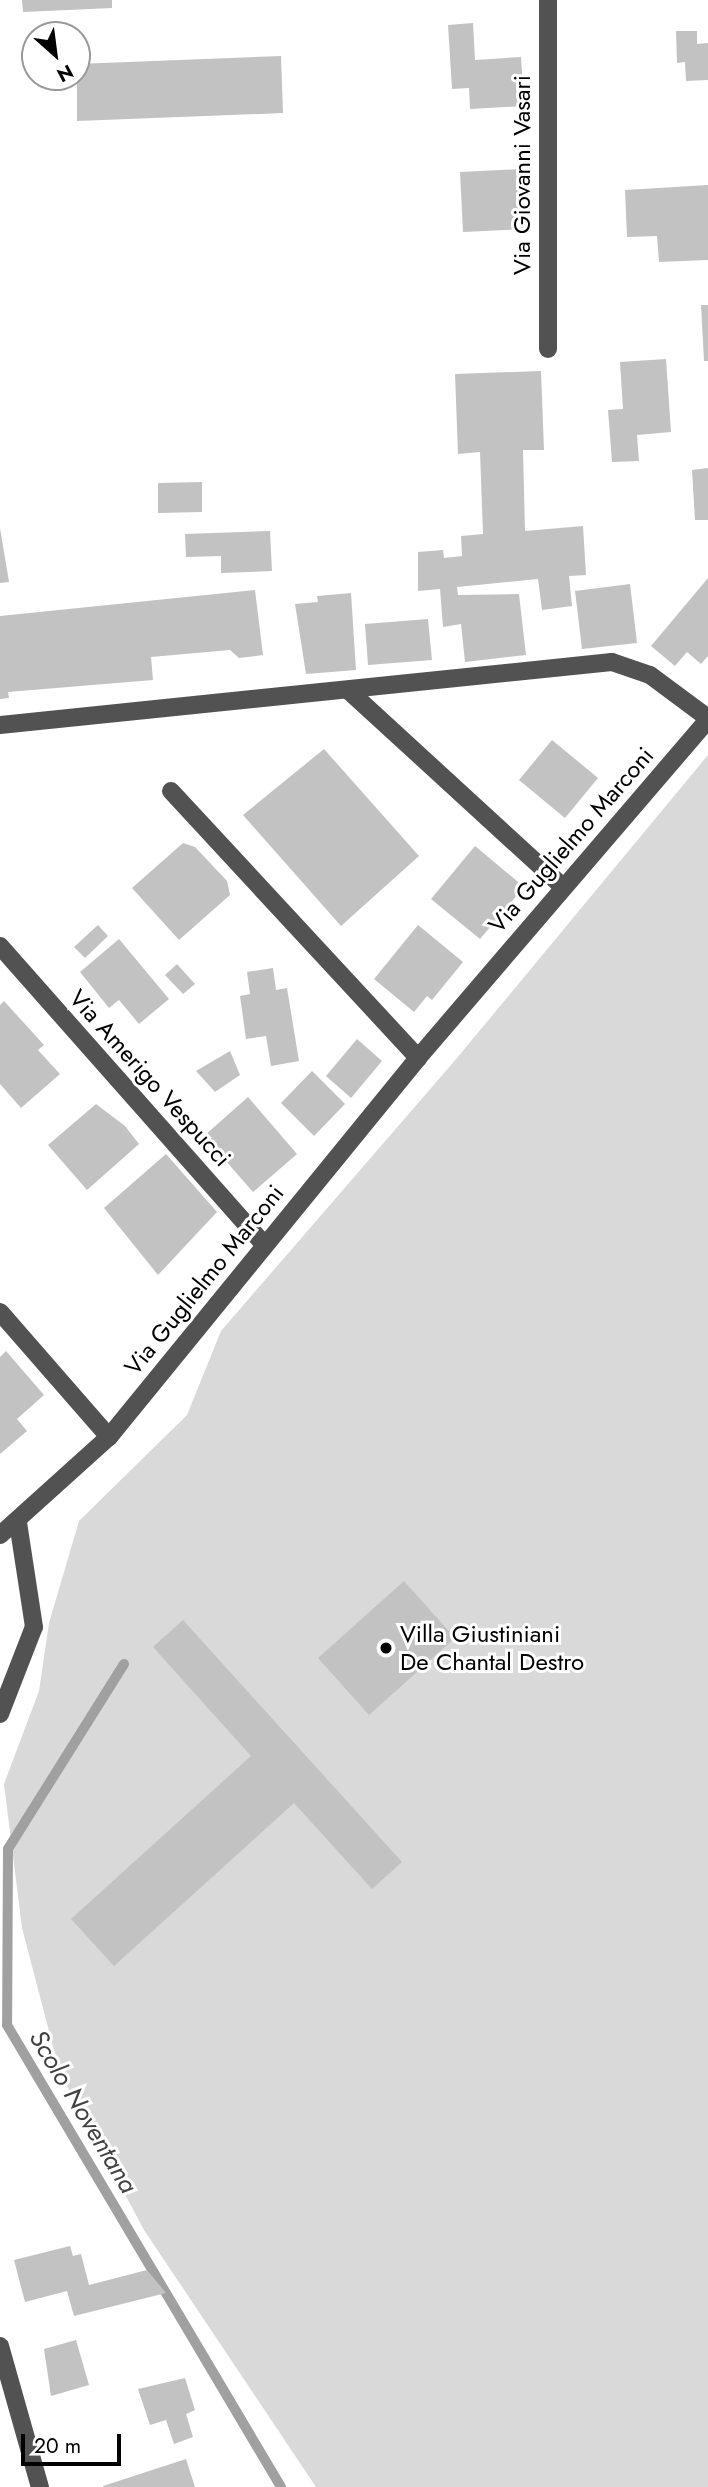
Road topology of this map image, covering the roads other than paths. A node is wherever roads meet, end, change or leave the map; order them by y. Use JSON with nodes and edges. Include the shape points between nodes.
{"nodes":[{"id":1,"x":548,"y":0,"type":"edge"},
{"id":2,"x":548,"y":349,"type":"dead end"},
{"id":3,"x":348,"y":690,"type":"junction"},
{"id":4,"x":708,"y":719,"type":"edge"},
{"id":5,"x":0,"y":725,"type":"edge"},
{"id":6,"x":171,"y":791,"type":"dead end"},
{"id":7,"x":562,"y":886,"type":"junction"},
{"id":8,"x":0,"y":946,"type":"edge"},
{"id":9,"x":418,"y":1058,"type":"junction"},
{"id":10,"x":263,"y":1243,"type":"junction"},
{"id":11,"x":0,"y":1312,"type":"edge"},
{"id":12,"x":109,"y":1437,"type":"junction"},
{"id":13,"x":18,"y":1522,"type":"junction"},
{"id":14,"x":0,"y":1535,"type":"edge"},
{"id":15,"x":0,"y":1714,"type":"edge"},
{"id":16,"x":0,"y":2346,"type":"edge"},
{"id":17,"x":40,"y":2487,"type":"edge"}],
"edges":[{"from":1,"to":2,"type":"street","name":"Via Giovanni Vasari"},
{"from":3,"to":4,"type":"street","via":[[612,662],[650,675]]},
{"from":3,"to":5,"type":"street"},
{"from":3,"to":7,"type":"street"},
{"from":4,"to":7,"type":"street","name":"Via Guglielmo Marconi"},
{"from":6,"to":9,"type":"street"},
{"from":7,"to":9,"type":"street","name":"Via Guglielmo Marconi"},
{"from":8,"to":10,"type":"street","name":"Via Amerigo Vespucci"},
{"from":9,"to":10,"type":"street","name":"Via Guglielmo Marconi"},
{"from":10,"to":12,"type":"street","name":"Via Guglielmo Marconi"},
{"from":11,"to":12,"type":"street"},
{"from":12,"to":13,"type":"street","name":"Via Guglielmo Marconi"},
{"from":13,"to":14,"type":"street","name":"Via Guglielmo Marconi"},
{"from":13,"to":15,"type":"street","via":[[34,1627]]},
{"from":16,"to":17,"type":"street"}]}
